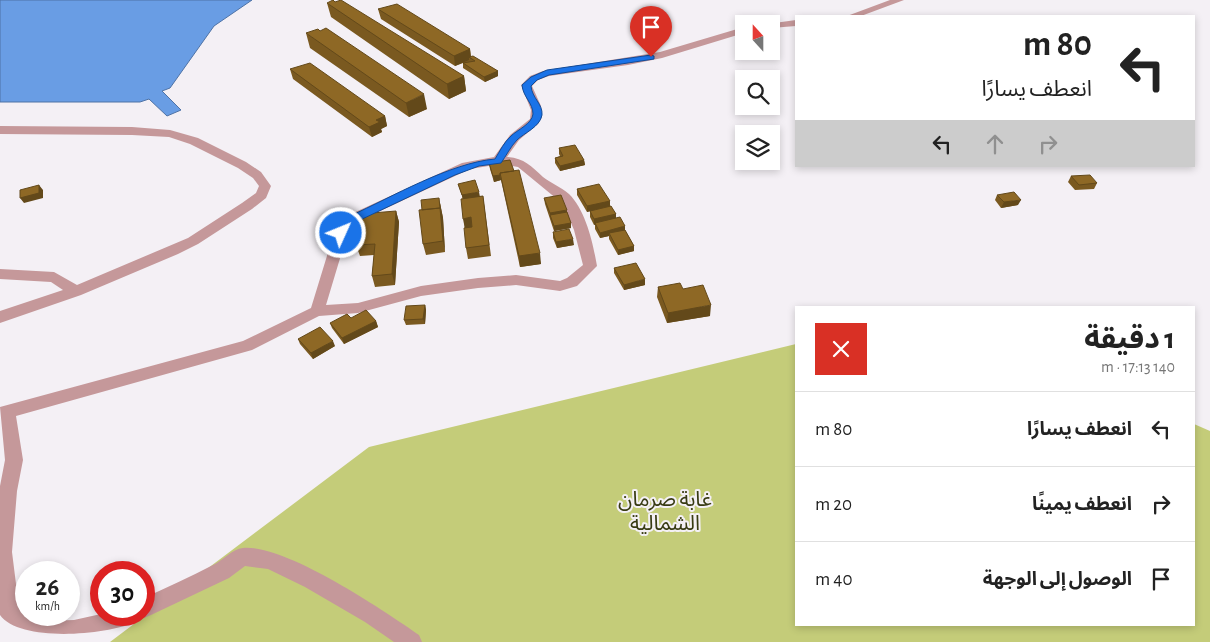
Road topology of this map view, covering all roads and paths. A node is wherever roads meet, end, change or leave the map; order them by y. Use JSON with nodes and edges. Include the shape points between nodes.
{"nodes":[{"id":1,"x":899,"y":0,"type":"edge"},
{"id":2,"x":855,"y":15,"type":"edge"},
{"id":3,"x":795,"y":22,"type":"edge"},
{"id":4,"x":780,"y":24,"type":"edge"},
{"id":5,"x":735,"y":33,"type":"edge"},
{"id":6,"x":0,"y":130,"type":"edge"},
{"id":7,"x":498,"y":161,"type":"junction"},
{"id":8,"x":0,"y":274,"type":"edge"},
{"id":9,"x":76,"y":291,"type":"junction"},
{"id":10,"x":317,"y":312,"type":"junction"},
{"id":11,"x":0,"y":317,"type":"edge"},
{"id":12,"x":4,"y":413,"type":"edge"},
{"id":13,"x":155,"y":603,"type":"edge"},
{"id":14,"x":96,"y":626,"type":"edge"},
{"id":15,"x":412,"y":642,"type":"edge"}],
"edges":[{"from":1,"to":2,"type":"street"},
{"from":3,"to":4,"type":"street"},
{"from":5,"to":7,"type":"street","via":[[662,55],[547,72],[534,78],[526,85],[527,94],[535,104],[537,115],[534,123],[513,139]]},
{"from":6,"to":9,"type":"street","via":[[170,134],[202,145],[242,165],[257,175],[265,186],[261,195],[247,206],[193,241]]},
{"from":7,"to":10,"type":"street","via":[[466,166],[354,218],[350,227],[341,233]]},
{"from":7,"to":10,"type":"street","via":[[526,166],[536,178],[567,199],[587,248],[590,266],[572,282],[560,286],[516,280],[478,283],[421,291],[358,308]]},
{"from":8,"to":9,"type":"street","via":[[54,277]]},
{"from":9,"to":11,"type":"street"},
{"from":10,"to":12,"type":"street","via":[[247,346]]},
{"from":12,"to":14,"type":"street","via":[[14,460],[3,552],[9,614],[21,625],[40,631]]},
{"from":13,"to":15,"type":"street","via":[[222,571],[242,557],[269,560],[312,580]]}]}
